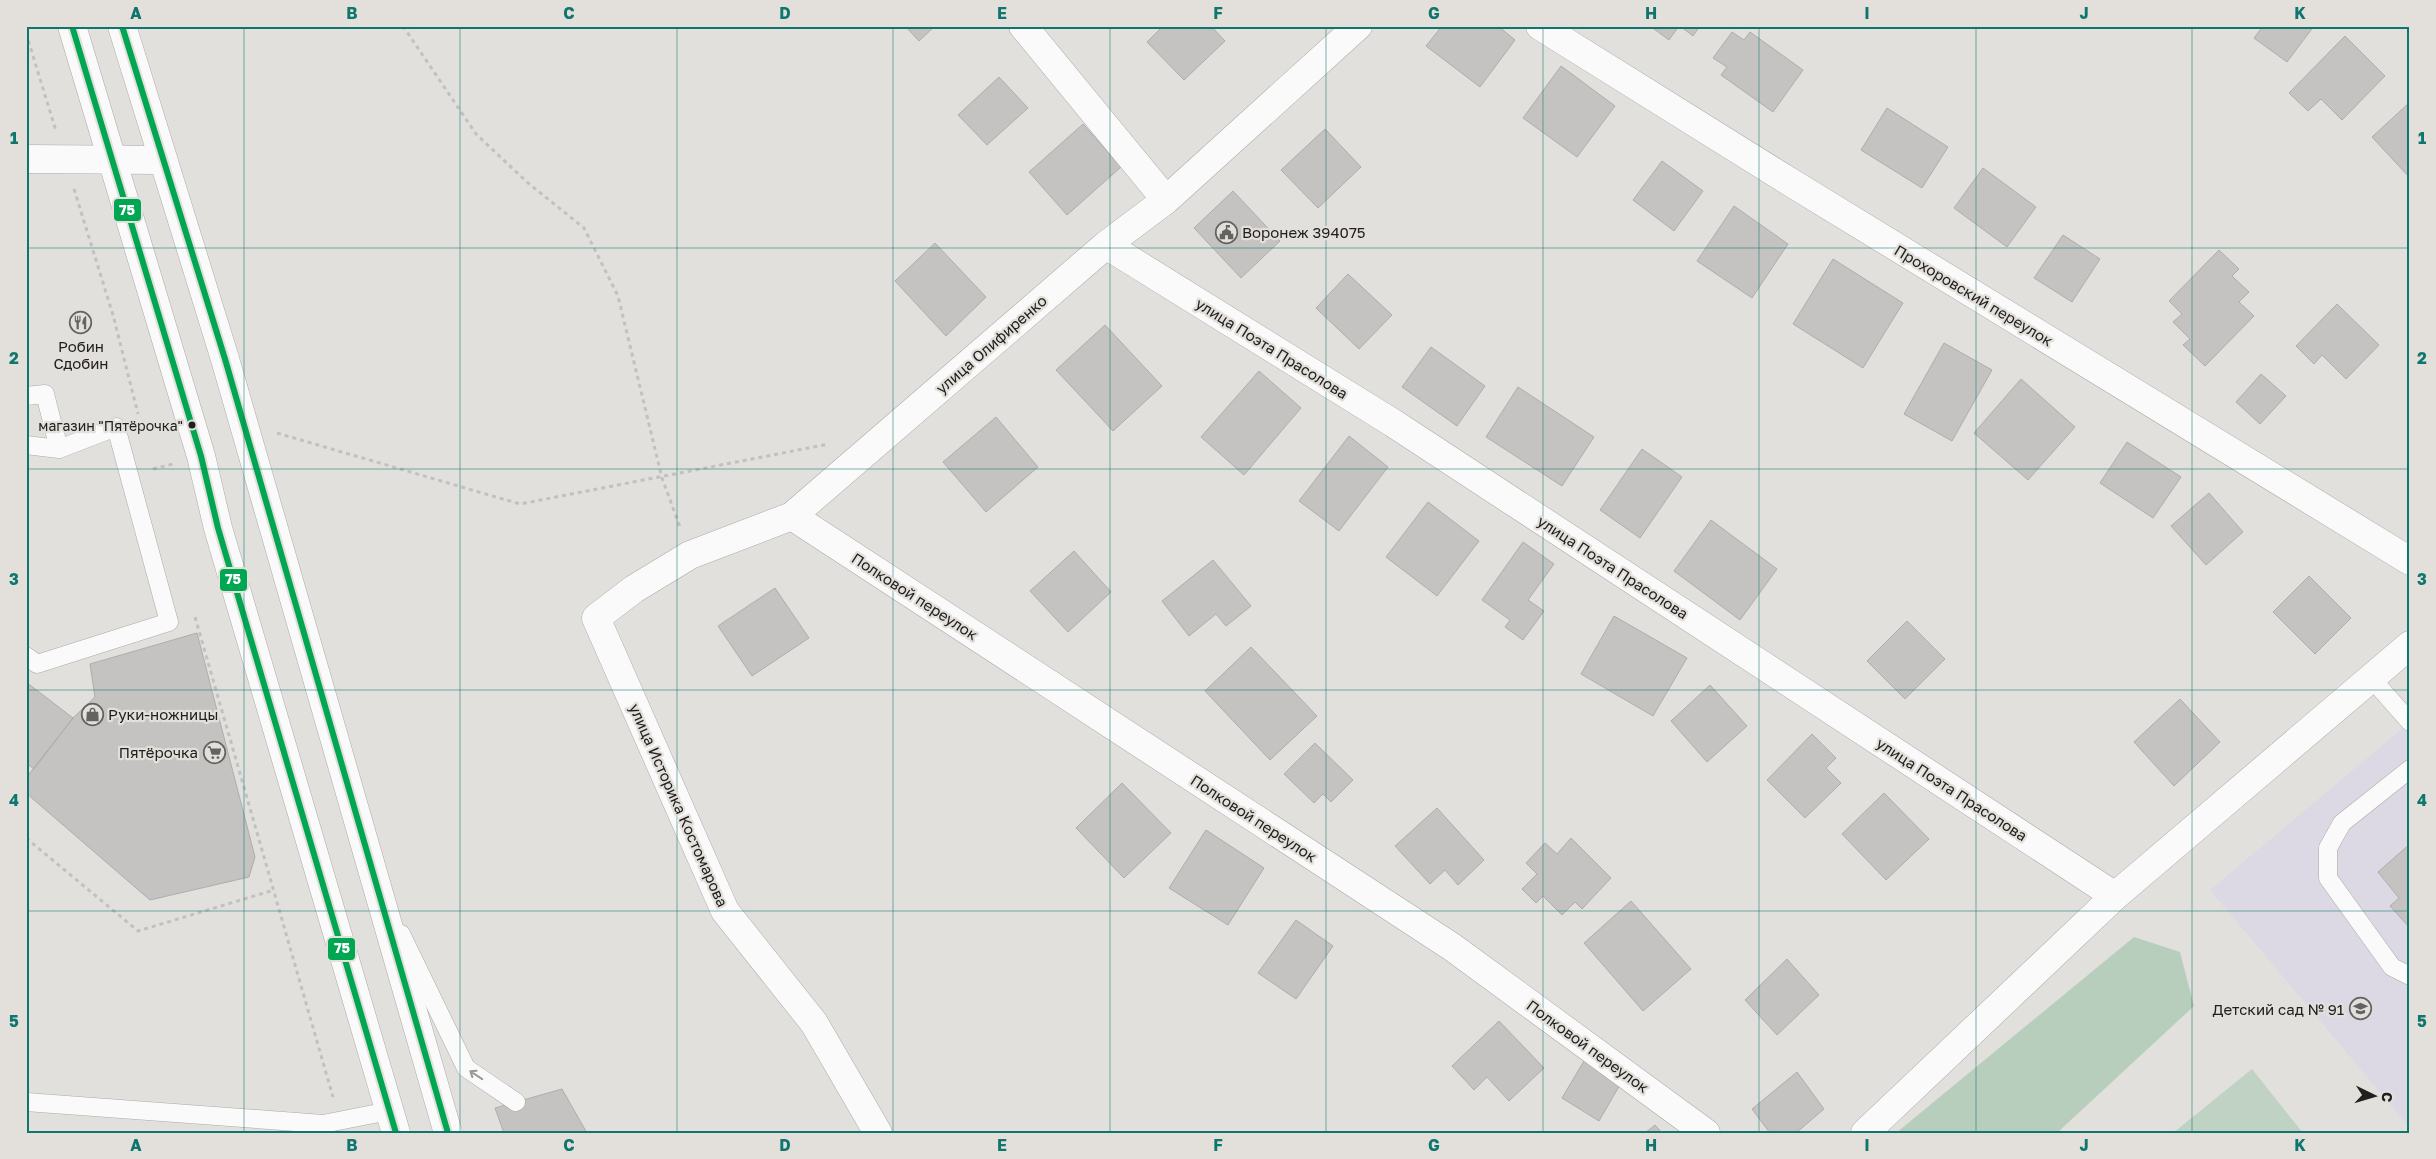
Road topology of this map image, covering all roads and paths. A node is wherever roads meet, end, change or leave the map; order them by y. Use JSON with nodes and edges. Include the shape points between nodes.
{"nodes":[{"id":1,"x":72,"y":26,"type":"edge"},
{"id":2,"x":122,"y":26,"type":"edge"},
{"id":3,"x":403,"y":26,"type":"edge"},
{"id":4,"x":1023,"y":26,"type":"edge"},
{"id":5,"x":1358,"y":26,"type":"edge"},
{"id":6,"x":1540,"y":26,"type":"edge"},
{"id":7,"x":26,"y":159,"type":"edge"},
{"id":8,"x":111,"y":160,"type":"junction"},
{"id":9,"x":163,"y":160,"type":"junction"},
{"id":10,"x":1166,"y":200,"type":"junction"},
{"id":11,"x":1106,"y":245,"type":"junction"},
{"id":12,"x":113,"y":315,"type":"dead end"},
{"id":13,"x":26,"y":396,"type":"edge"},
{"id":14,"x":140,"y":421,"type":"dead end"},
{"id":15,"x":273,"y":432,"type":"dead end"},
{"id":16,"x":834,"y":443,"type":"dead end"},
{"id":17,"x":26,"y":445,"type":"edge"},
{"id":18,"x":59,"y":449,"type":"junction"},
{"id":19,"x":150,"y":460,"type":"dead end"},
{"id":20,"x":155,"y":478,"type":"dead end"},
{"id":21,"x":662,"y":478,"type":"junction"},
{"id":22,"x":792,"y":516,"type":"junction"},
{"id":23,"x":690,"y":554,"type":"junction"},
{"id":24,"x":2410,"y":561,"type":"edge"},
{"id":25,"x":194,"y":615,"type":"dead end"},
{"id":26,"x":596,"y":618,"type":"joint"},
{"id":27,"x":2410,"y":645,"type":"edge"},
{"id":28,"x":26,"y":656,"type":"edge"},
{"id":29,"x":2371,"y":678,"type":"junction"},
{"id":30,"x":2410,"y":722,"type":"edge"},
{"id":31,"x":2410,"y":769,"type":"edge"},
{"id":32,"x":26,"y":838,"type":"edge"},
{"id":33,"x":377,"y":886,"type":"junction"},
{"id":34,"x":274,"y":890,"type":"junction"},
{"id":35,"x":2115,"y":896,"type":"junction"},
{"id":36,"x":2410,"y":976,"type":"edge"},
{"id":37,"x":26,"y":1102,"type":"edge"},
{"id":38,"x":516,"y":1102,"type":"dead end"},
{"id":39,"x":340,"y":1120,"type":"junction"},
{"id":40,"x":392,"y":1122,"type":"edge"},
{"id":41,"x":448,"y":1133,"type":"edge"},
{"id":42,"x":878,"y":1133,"type":"edge"},
{"id":43,"x":1706,"y":1133,"type":"edge"},
{"id":44,"x":1865,"y":1133,"type":"edge"}],
"edges":[{"from":1,"to":8,"type":"main road"},
{"from":2,"to":9,"type":"main road"},
{"from":3,"to":21,"type":"path","via":[[476,134],[528,183],[584,228],[618,296]]},
{"from":4,"to":10,"type":"main road"},
{"from":5,"to":10,"type":"main road","name":"улица Олифиренко"},
{"from":6,"to":24,"type":"main road","name":"Прохоровский переулок"},
{"from":7,"to":8,"type":"main road"},
{"from":8,"to":9,"type":"main road"},
{"from":8,"to":40,"type":"main road","via":[[201,456],[218,528]]},
{"from":9,"to":33,"type":"main road","via":[[225,359]]},
{"from":10,"to":11,"type":"main road","name":"улица Олифиренко"},
{"from":11,"to":22,"type":"main road","name":"улица Олифиренко"},
{"from":11,"to":35,"type":"main road","name":"улица Поэта Прасолова","via":[[1401,428]]},
{"from":12,"to":14,"type":"path"},
{"from":13,"to":18,"type":"lane","via":[[45,394]]},
{"from":15,"to":21,"type":"path","via":[[520,504]]},
{"from":16,"to":21,"type":"path"},
{"from":17,"to":18,"type":"lane"},
{"from":18,"to":28,"type":"lane","via":[[116,427],[169,622],[37,664]]},
{"from":19,"to":20,"type":"path"},
{"from":21,"to":23,"type":"path"},
{"from":22,"to":23,"type":"main road","name":"улица Олифиренко"},
{"from":22,"to":43,"type":"main road","name":"Полковой переулок","via":[[1452,947]]},
{"from":23,"to":26,"type":"main road","name":"улица Олифиренко","via":[[634,589]]},
{"from":25,"to":34,"type":"path"},
{"from":26,"to":42,"type":"main road","name":"улица Историка Костомарова","via":[[725,911],[814,1023]]},
{"from":27,"to":29,"type":"main road"},
{"from":29,"to":30,"type":"lane"},
{"from":29,"to":35,"type":"main road"},
{"from":31,"to":36,"type":"lane","via":[[2342,823],[2328,848],[2328,878],[2392,967]]},
{"from":32,"to":34,"type":"path","via":[[138,931]]},
{"from":38,"to":33,"type":"lane","one_way":true,"via":[[466,1068]]},
{"from":33,"to":41,"type":"main road"},
{"from":34,"to":39,"type":"path"},
{"from":35,"to":44,"type":"main road"},
{"from":37,"to":39,"type":"lane","via":[[323,1124]]},
{"from":39,"to":40,"type":"lane"}]}
